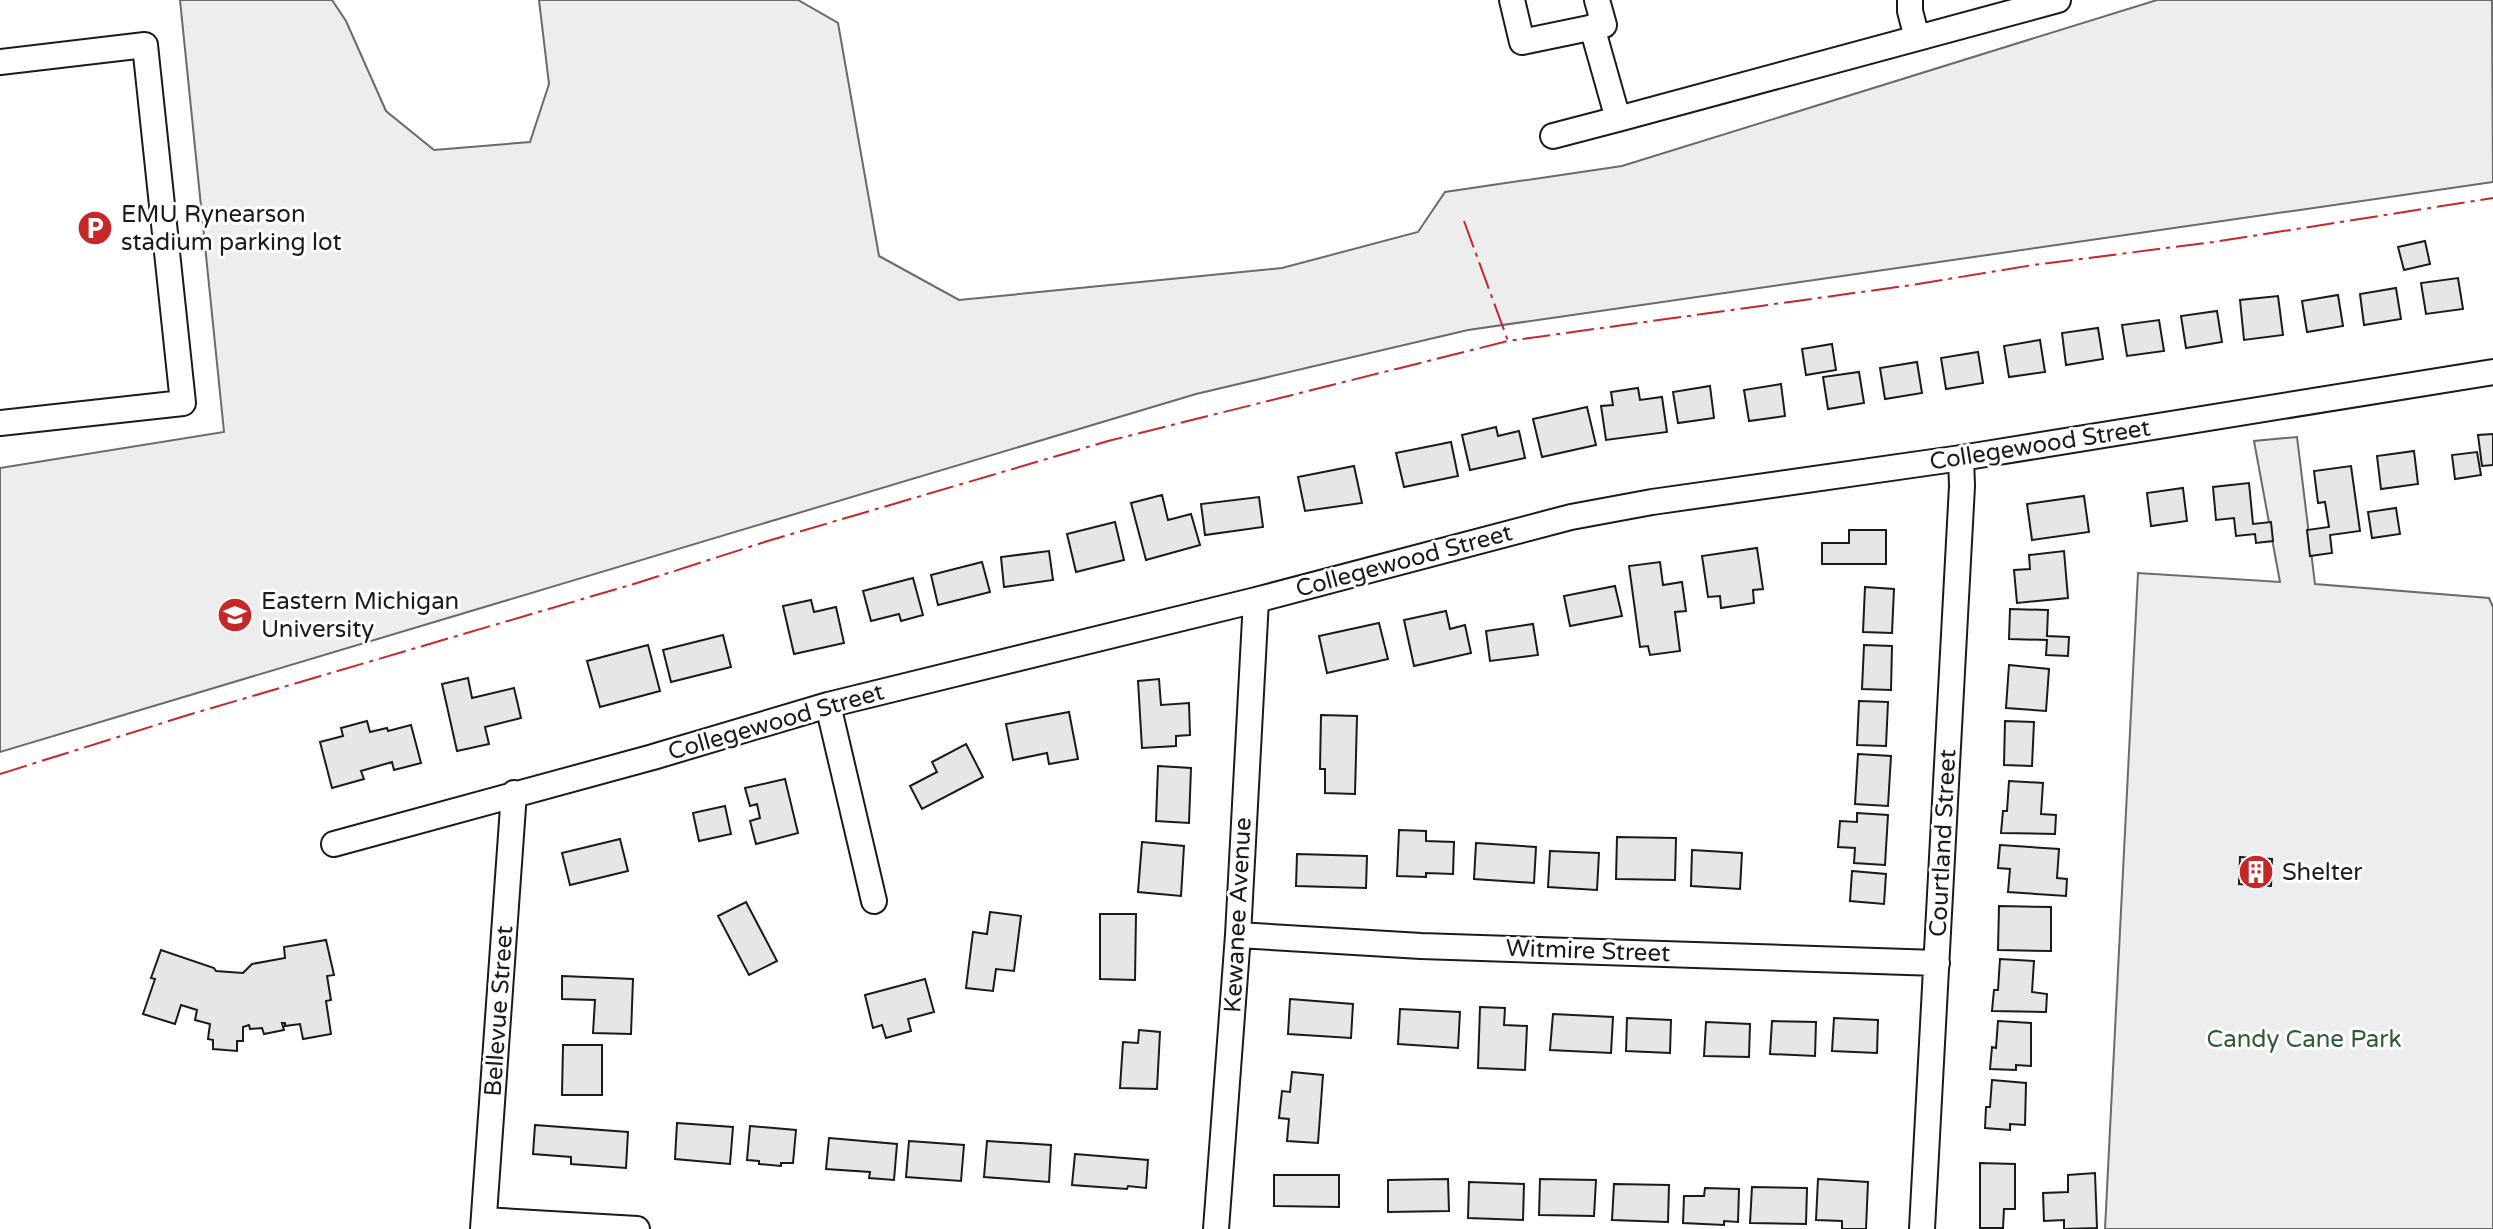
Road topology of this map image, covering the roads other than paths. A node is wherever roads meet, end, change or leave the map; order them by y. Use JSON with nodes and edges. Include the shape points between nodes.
{"nodes":[{"id":1,"x":1512,"y":0,"type":"edge"},
{"id":2,"x":1597,"y":0,"type":"edge"},
{"id":3,"x":1910,"y":0,"type":"edge"},
{"id":4,"x":2058,"y":0,"type":"edge"},
{"id":5,"x":1974,"y":10,"type":"edge"},
{"id":6,"x":1592,"y":27,"type":"junction"},
{"id":7,"x":1917,"y":38,"type":"junction"},
{"id":8,"x":0,"y":62,"type":"edge"},
{"id":9,"x":1618,"y":119,"type":"junction"},
{"id":10,"x":1553,"y":136,"type":"dead end"},
{"id":11,"x":2493,"y":372,"type":"edge"},
{"id":12,"x":0,"y":423,"type":"edge"},
{"id":13,"x":1961,"y":458,"type":"junction"},
{"id":14,"x":1256,"y":600,"type":"junction"},
{"id":15,"x":828,"y":705,"type":"junction"},
{"id":16,"x":514,"y":793,"type":"junction"},
{"id":17,"x":334,"y":844,"type":"dead end"},
{"id":18,"x":874,"y":901,"type":"dead end"},
{"id":19,"x":1238,"y":935,"type":"junction"},
{"id":20,"x":1937,"y":963,"type":"junction"},
{"id":21,"x":484,"y":1224,"type":"edge"},
{"id":22,"x":637,"y":1229,"type":"edge"},
{"id":23,"x":1216,"y":1229,"type":"edge"},
{"id":24,"x":1922,"y":1229,"type":"edge"}],
"edges":[{"from":1,"to":6,"type":"street","via":[[1522,42]]},
{"from":2,"to":6,"type":"street","via":[[1604,25]]},
{"from":3,"to":7,"type":"street"},
{"from":4,"to":5,"type":"street"},
{"from":5,"to":7,"type":"street"},
{"from":6,"to":9,"type":"street"},
{"from":7,"to":9,"type":"street"},
{"from":8,"to":12,"type":"street","via":[[145,45],[183,403]]},
{"from":9,"to":10,"type":"street"},
{"from":11,"to":13,"type":"street","name":"Collegewood Street"},
{"from":13,"to":14,"type":"street","name":"Collegewood Street","via":[[1571,517]]},
{"from":13,"to":20,"type":"street","name":"Courtland Street"},
{"from":14,"to":15,"type":"street","name":"Collegewood Street"},
{"from":14,"to":19,"type":"street","name":"Kewanee Avenue"},
{"from":15,"to":16,"type":"street","name":"Collegewood Street"},
{"from":15,"to":18,"type":"street"},
{"from":16,"to":17,"type":"street","name":"Collegewood Street"},
{"from":16,"to":21,"type":"street","name":"Bellevue Street"},
{"from":19,"to":20,"type":"street","name":"Witmire Street"},
{"from":19,"to":23,"type":"street","name":"Kewanee Avenue"},
{"from":20,"to":24,"type":"street","name":"Courtland Street"},
{"from":21,"to":22,"type":"street"}]}
